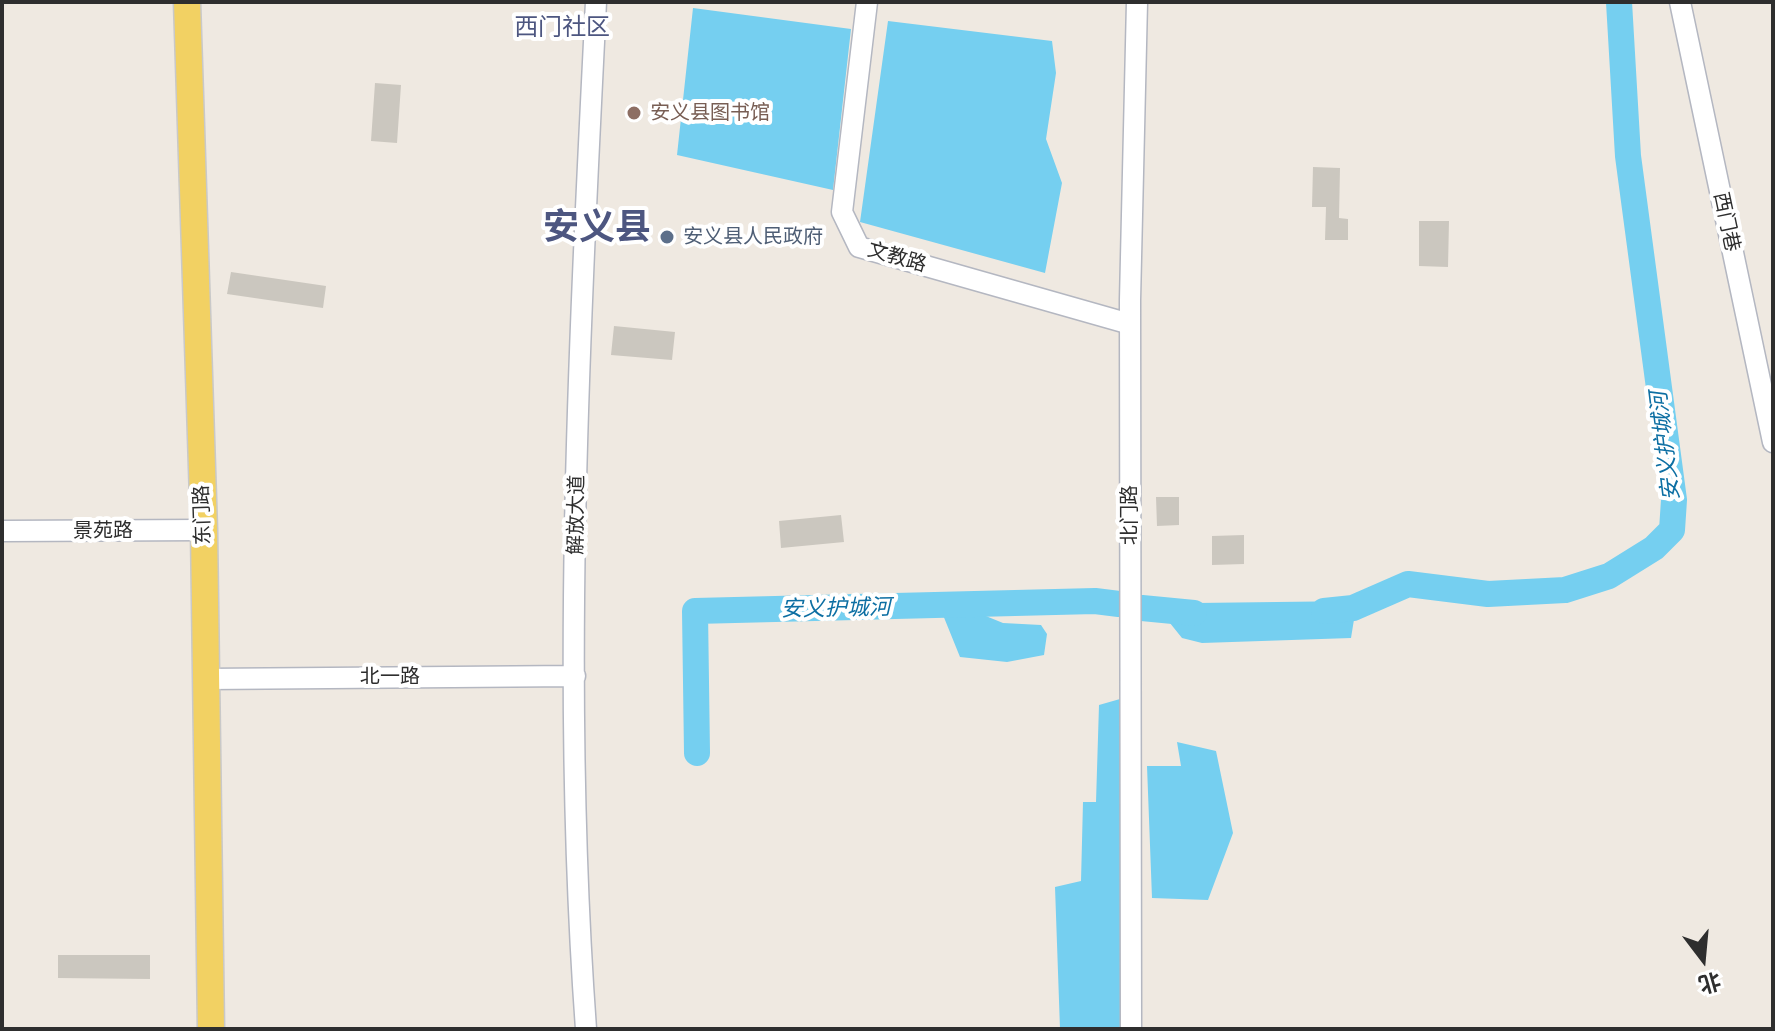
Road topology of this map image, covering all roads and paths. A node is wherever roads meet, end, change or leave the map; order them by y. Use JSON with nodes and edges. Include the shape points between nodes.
{"nodes":[{"id":1,"x":187,"y":2,"type":"edge"},
{"id":2,"x":596,"y":2,"type":"edge"},
{"id":3,"x":867,"y":2,"type":"edge"},
{"id":4,"x":1137,"y":2,"type":"edge"},
{"id":5,"x":1680,"y":2,"type":"edge"},
{"id":6,"x":1130,"y":324,"type":"junction"},
{"id":7,"x":1773,"y":442,"type":"edge"},
{"id":8,"x":204,"y":530,"type":"junction"},
{"id":9,"x":2,"y":531,"type":"edge"},
{"id":10,"x":575,"y":676,"type":"junction"},
{"id":11,"x":206,"y":679,"type":"junction"},
{"id":12,"x":211,"y":1029,"type":"edge"},
{"id":13,"x":586,"y":1029,"type":"edge"},
{"id":14,"x":1131,"y":1029,"type":"edge"}],
"edges":[{"from":1,"to":8,"type":"main road","name":"东门路"},
{"from":2,"to":10,"type":"street","name":"解放大道","via":[[579,345]]},
{"from":3,"to":6,"type":"street","name":"文教路","via":[[842,212],[859,247]]},
{"from":4,"to":6,"type":"street","name":"北门路"},
{"from":5,"to":7,"type":"street","name":"西门巷"},
{"from":6,"to":14,"type":"street","name":"北门路"},
{"from":8,"to":9,"type":"street","name":"景苑路"},
{"from":8,"to":11,"type":"main road","name":"东门路"},
{"from":10,"to":11,"type":"street","name":"北一路"},
{"from":10,"to":13,"type":"street","name":"解放大道","via":[[578,912]]},
{"from":11,"to":12,"type":"main road","name":"东门路"}]}
